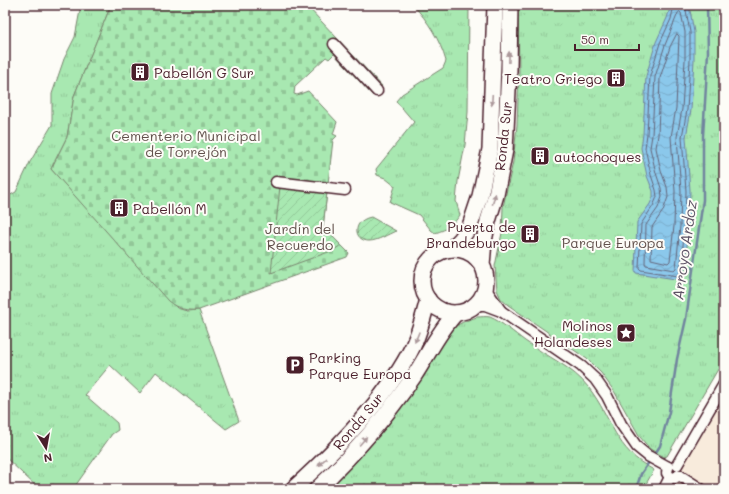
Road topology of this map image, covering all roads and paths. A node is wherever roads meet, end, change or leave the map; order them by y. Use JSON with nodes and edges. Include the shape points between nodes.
{"nodes":[{"id":1,"x":494,"y":5,"type":"edge"},
{"id":2,"x":510,"y":5,"type":"edge"},
{"id":3,"x":334,"y":44,"type":"dead end"},
{"id":4,"x":377,"y":91,"type":"dead end"},
{"id":5,"x":276,"y":182,"type":"dead end"},
{"id":6,"x":345,"y":190,"type":"dead end"},
{"id":7,"x":451,"y":249,"type":"junction"},
{"id":8,"x":482,"y":265,"type":"junction"},
{"id":9,"x":485,"y":288,"type":"junction"},
{"id":10,"x":428,"y":299,"type":"junction"},
{"id":11,"x":476,"y":304,"type":"junction"},
{"id":12,"x":501,"y":311,"type":"junction"},
{"id":13,"x":456,"y":313,"type":"junction"},
{"id":14,"x":724,"y":384,"type":"edge"},
{"id":15,"x":671,"y":469,"type":"junction"},
{"id":16,"x":293,"y":489,"type":"edge"},
{"id":17,"x":317,"y":489,"type":"edge"},
{"id":18,"x":664,"y":489,"type":"edge"},
{"id":19,"x":701,"y":489,"type":"edge"}],
"edges":[{"from":1,"to":7,"type":"main road","name":"Ronda Sur","one_way":true,"via":[[490,149],[474,217],[461,239]]},
{"from":8,"to":2,"type":"main road","name":"Ronda Sur","one_way":true,"via":[[484,241],[505,150]]},
{"from":3,"to":4,"type":"street"},
{"from":5,"to":6,"type":"street"},
{"from":7,"to":8,"type":"main road","via":[[463,250],[474,256]]},
{"from":7,"to":10,"type":"main road","name":"Ronda Sur","via":[[441,251],[426,264],[422,282]]},
{"from":8,"to":9,"type":"main road","name":"Ronda Sur","via":[[486,276]]},
{"from":9,"to":11,"type":"main road"},
{"from":9,"to":12,"type":"street"},
{"from":10,"to":13,"type":"main road","via":[[435,307]]},
{"from":10,"to":16,"type":"main road","name":"Ronda Sur","one_way":true,"via":[[413,346],[400,370],[370,410],[327,457]]},
{"from":11,"to":12,"type":"street"},
{"from":11,"to":13,"type":"main road","name":"Ronda Sur"},
{"from":12,"to":15,"type":"street","via":[[581,366],[595,379],[630,439],[648,456]]},
{"from":17,"to":13,"type":"main road","name":"Ronda Sur","one_way":true,"via":[[340,468],[383,417],[415,375],[448,321]]},
{"from":14,"to":15,"type":"street"},
{"from":15,"to":18,"type":"street"},
{"from":15,"to":19,"type":"street"}]}
